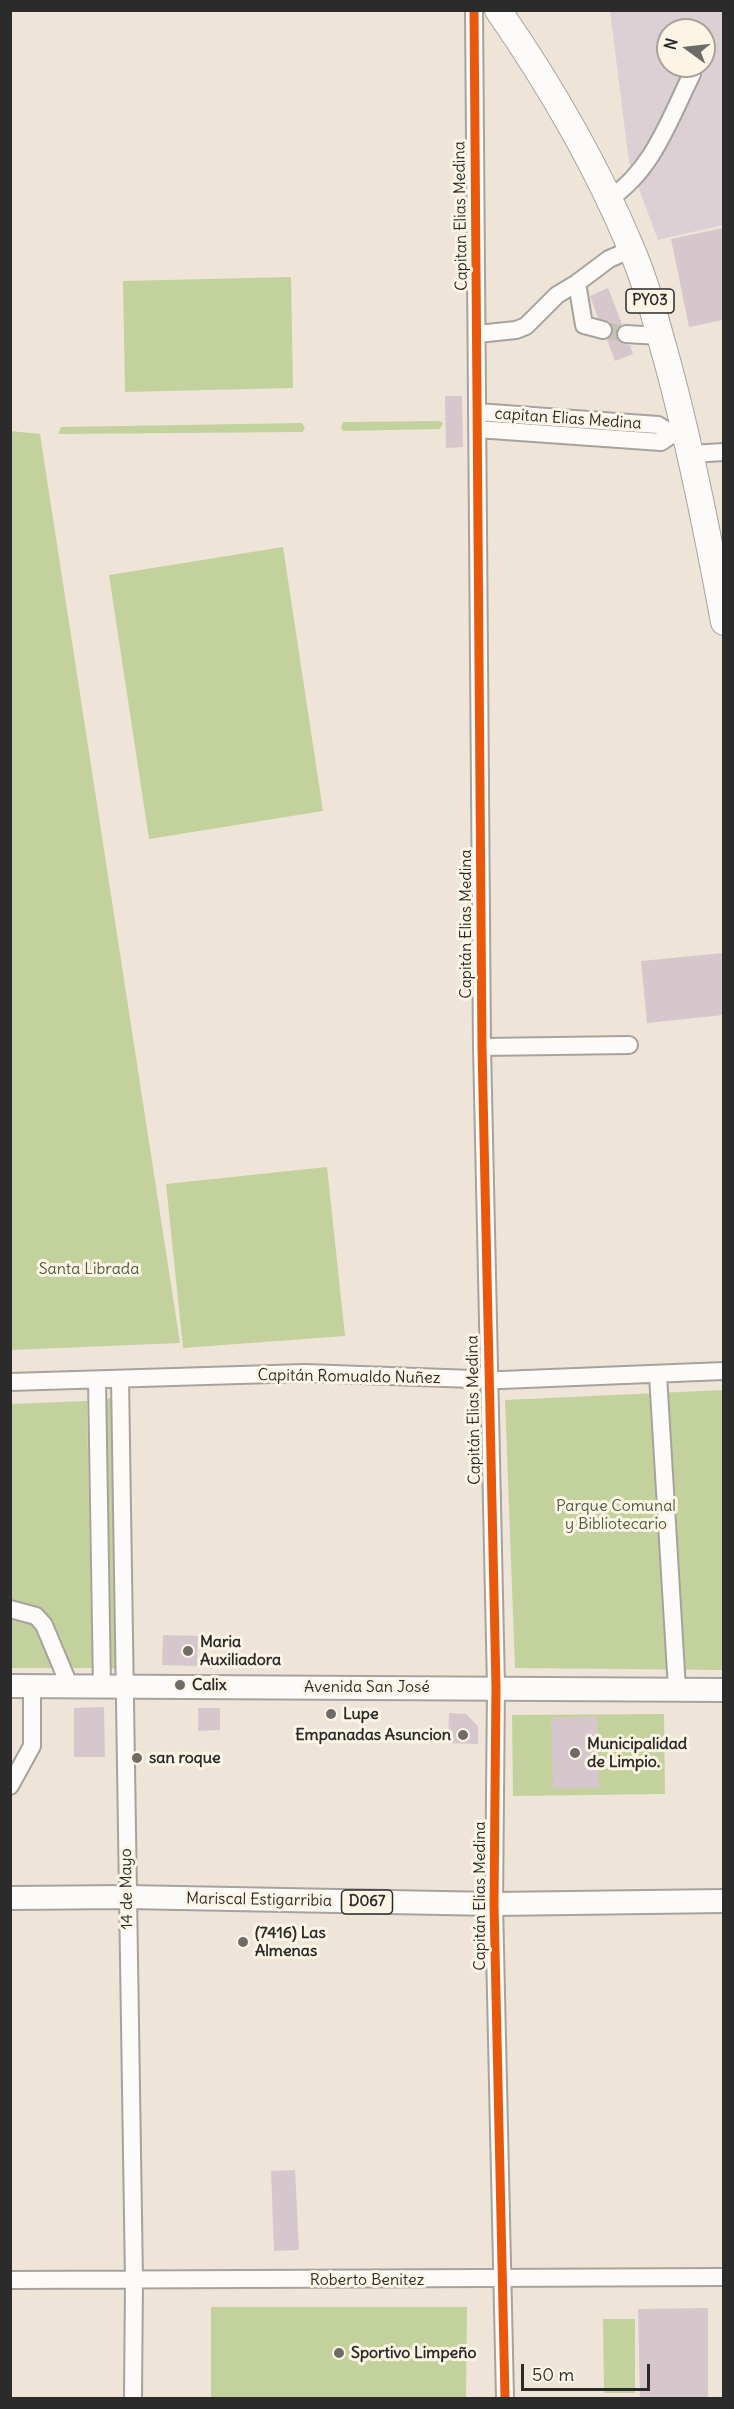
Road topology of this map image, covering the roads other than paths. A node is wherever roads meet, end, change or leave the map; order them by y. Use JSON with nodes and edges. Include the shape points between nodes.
{"nodes":[{"id":1,"x":474,"y":10,"type":"edge"},
{"id":2,"x":498,"y":10,"type":"edge"},
{"id":3,"x":690,"y":78,"type":"edge"},
{"id":4,"x":609,"y":199,"type":"junction"},
{"id":5,"x":632,"y":249,"type":"junction"},
{"id":6,"x":577,"y":283,"type":"junction"},
{"id":7,"x":603,"y":330,"type":"tunnel mouth"},
{"id":8,"x":477,"y":334,"type":"junction"},
{"id":9,"x":626,"y":334,"type":"tunnel mouth"},
{"id":10,"x":660,"y":336,"type":"junction"},
{"id":11,"x":477,"y":421,"type":"junction"},
{"id":12,"x":658,"y":425,"type":"joint"},
{"id":13,"x":684,"y":441,"type":"junction"},
{"id":14,"x":723,"y":452,"type":"edge"},
{"id":15,"x":723,"y":622,"type":"edge"},
{"id":16,"x":629,"y":1045,"type":"dead end"},
{"id":17,"x":482,"y":1047,"type":"junction"},
{"id":18,"x":723,"y":1371,"type":"edge"},
{"id":19,"x":658,"y":1375,"type":"junction"},
{"id":20,"x":120,"y":1379,"type":"junction"},
{"id":21,"x":489,"y":1380,"type":"junction"},
{"id":22,"x":97,"y":1381,"type":"junction"},
{"id":23,"x":10,"y":1382,"type":"edge"},
{"id":24,"x":10,"y":1609,"type":"edge"},
{"id":25,"x":21,"y":1687,"type":"edge"},
{"id":26,"x":70,"y":1687,"type":"junction"},
{"id":27,"x":102,"y":1687,"type":"junction"},
{"id":28,"x":126,"y":1687,"type":"junction"},
{"id":29,"x":496,"y":1687,"type":"junction"},
{"id":30,"x":677,"y":1689,"type":"junction"},
{"id":31,"x":723,"y":1690,"type":"edge"},
{"id":32,"x":10,"y":1786,"type":"edge"},
{"id":33,"x":127,"y":1897,"type":"junction"},
{"id":34,"x":10,"y":1898,"type":"edge"},
{"id":35,"x":723,"y":1901,"type":"edge"},
{"id":36,"x":494,"y":1904,"type":"junction"},
{"id":37,"x":723,"y":2277,"type":"edge"},
{"id":38,"x":502,"y":2279,"type":"junction"},
{"id":39,"x":10,"y":2280,"type":"edge"},
{"id":40,"x":134,"y":2281,"type":"junction"},
{"id":41,"x":133,"y":2398,"type":"edge"},
{"id":42,"x":505,"y":2398,"type":"edge"}],
"edges":[{"from":1,"to":8,"type":"street","name":"Capitan Elias Medina"},
{"from":2,"to":4,"type":"highway","number":"PY03","via":[[538,68]]},
{"from":3,"to":4,"type":"street","via":[[648,164],[631,184]]},
{"from":4,"to":5,"type":"highway","number":"PY03"},
{"from":5,"to":6,"type":"street","via":[[609,259]]},
{"from":5,"to":10,"type":"highway","number":"PY03"},
{"from":6,"to":7,"type":"street","via":[[584,325]]},
{"from":6,"to":8,"type":"street","via":[[557,295],[526,326]]},
{"from":8,"to":11,"type":"street","name":"Capitan Elias Medina"},
{"from":9,"to":10,"type":"street"},
{"from":10,"to":13,"type":"highway","number":"PY03"},
{"from":11,"to":12,"type":"street","name":"capitan Elias Medina"},
{"from":11,"to":13,"type":"street","name":"Capitan Elias Medina","via":[[661,442]]},
{"from":11,"to":17,"type":"street","name":"Capitán Elias Medina"},
{"from":12,"to":13,"type":"street","name":"Capitan Elias Medina"},
{"from":13,"to":14,"type":"street"},
{"from":13,"to":15,"type":"highway","number":"PY03"},
{"from":16,"to":17,"type":"street"},
{"from":17,"to":21,"type":"street","name":"Capitán Elias Medina"},
{"from":18,"to":19,"type":"street","name":"Capitán Romualdo Nuñez"},
{"from":19,"to":21,"type":"street","name":"Capitán Romualdo Nuñez"},
{"from":19,"to":30,"type":"street"},
{"from":20,"to":21,"type":"street","name":"Capitán Romualdo Nuñez","via":[[305,1373]]},
{"from":20,"to":22,"type":"street","name":"Capitán Romualdo Nuñez"},
{"from":20,"to":28,"type":"street","name":"14 de Mayo"},
{"from":21,"to":29,"type":"street","name":"Capitán Elias Medina"},
{"from":22,"to":23,"type":"street","name":"Capitán Romualdo Nuñez"},
{"from":22,"to":27,"type":"street"},
{"from":24,"to":26,"type":"street","via":[[36,1616],[44,1625]]},
{"from":25,"to":26,"type":"main road","name":"Avenida San José"},
{"from":25,"to":32,"type":"street","via":[[32,1746]]},
{"from":26,"to":27,"type":"main road","name":"Avenida San José"},
{"from":27,"to":28,"type":"main road","name":"Avenida San José"},
{"from":28,"to":29,"type":"main road","name":"Avenida San José"},
{"from":28,"to":33,"type":"street","name":"14 de Mayo"},
{"from":29,"to":30,"type":"main road","name":"Avenida San José"},
{"from":29,"to":36,"type":"street","name":"Capitán Elias Medina"},
{"from":30,"to":31,"type":"main road","name":"Avenida San José"},
{"from":33,"to":34,"type":"main road","name":"Mariscal Estigarribia","number":"D067"},
{"from":33,"to":36,"type":"main road","name":"Mariscal Estigarribia","number":"D067"},
{"from":33,"to":40,"type":"street","name":"14 de Mayo"},
{"from":35,"to":36,"type":"main road","name":"Mariscal Estigarribia","number":"D067"},
{"from":36,"to":38,"type":"street","name":"Capitán Elias Medina"},
{"from":37,"to":38,"type":"street","name":"Roberto Benitez"},
{"from":38,"to":40,"type":"street","name":"Roberto Benitez"},
{"from":38,"to":42,"type":"street","name":"Capitán Elias Medina"},
{"from":39,"to":40,"type":"street","name":"Roberto Benitez"},
{"from":40,"to":41,"type":"street","name":"14 de Mayo"}]}
